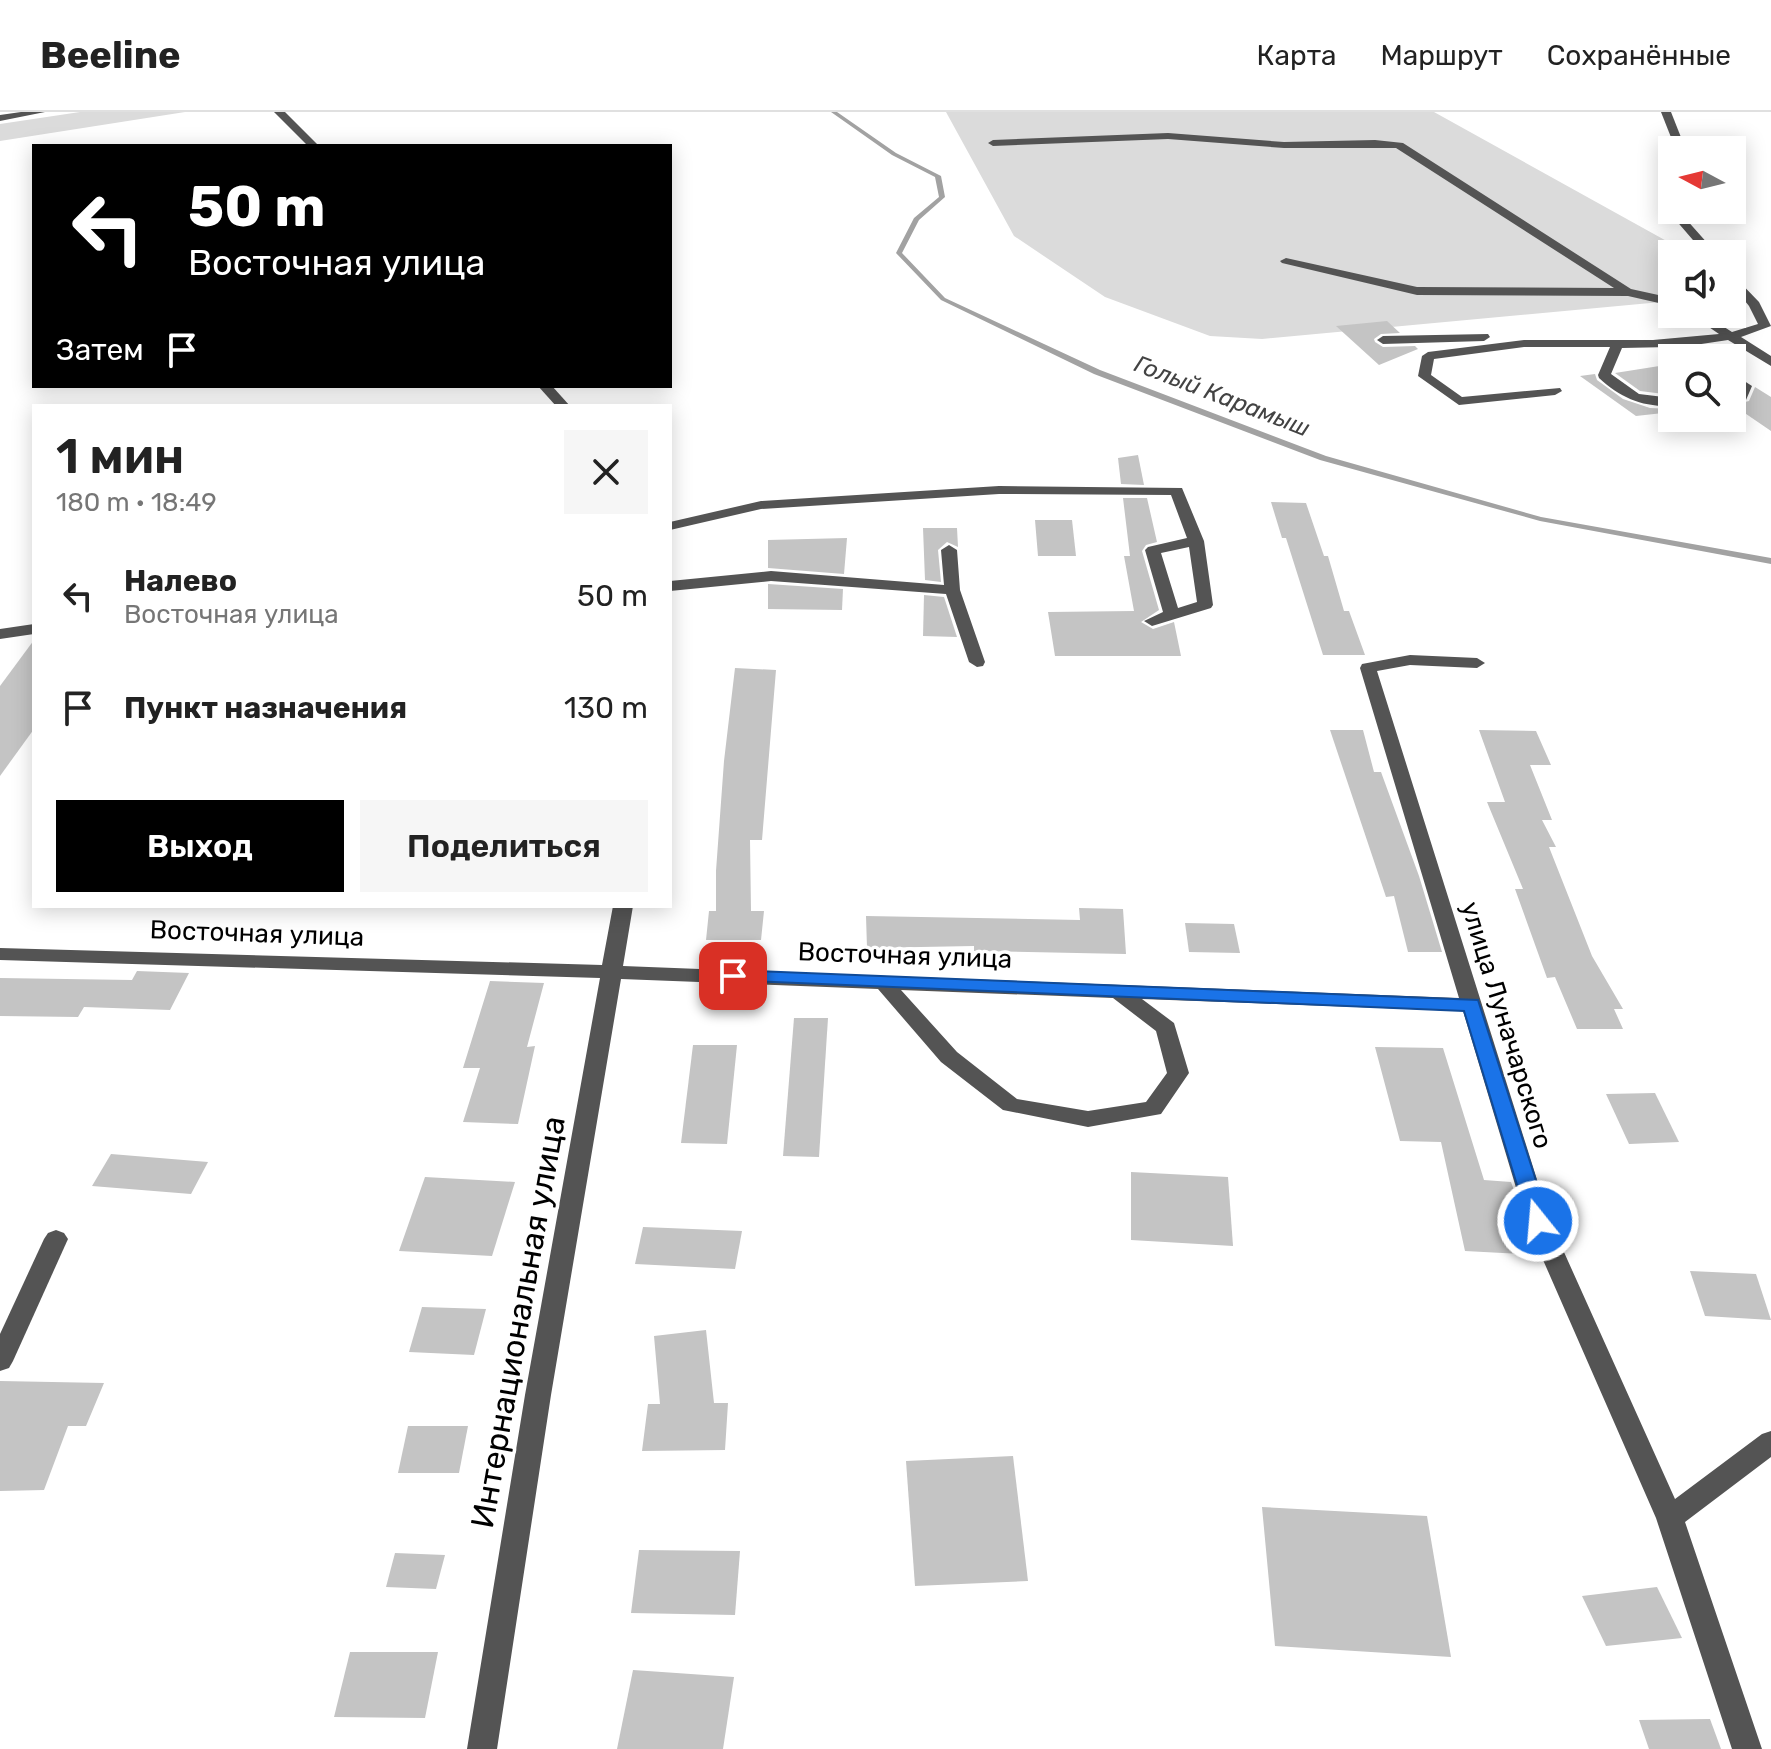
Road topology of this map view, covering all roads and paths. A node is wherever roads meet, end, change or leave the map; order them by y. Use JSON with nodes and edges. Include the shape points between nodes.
{"nodes":[{"id":1,"x":40,"y":112,"type":"edge"},
{"id":2,"x":279,"y":112,"type":"edge"},
{"id":3,"x":1666,"y":112,"type":"edge"},
{"id":4,"x":0,"y":118,"type":"edge"},
{"id":5,"x":1675,"y":136,"type":"edge"},
{"id":6,"x":993,"y":143,"type":"dead end"},
{"id":7,"x":312,"y":144,"type":"edge"},
{"id":8,"x":1684,"y":224,"type":"edge"},
{"id":9,"x":1699,"y":240,"type":"edge"},
{"id":10,"x":1286,"y":261,"type":"dead end"},
{"id":11,"x":1628,"y":292,"type":"junction"},
{"id":12,"x":1746,"y":294,"type":"edge"},
{"id":13,"x":1658,"y":297,"type":"edge"},
{"id":14,"x":1720,"y":328,"type":"edge"},
{"id":15,"x":1736,"y":337,"type":"junction"},
{"id":16,"x":1383,"y":340,"type":"dead end"},
{"id":17,"x":1536,"y":343,"type":"junction"},
{"id":18,"x":1618,"y":343,"type":"junction"},
{"id":19,"x":1672,"y":343,"type":"joint"},
{"id":20,"x":1771,"y":362,"type":"edge"},
{"id":21,"x":547,"y":388,"type":"edge"},
{"id":22,"x":1555,"y":391,"type":"dead end"},
{"id":23,"x":1658,"y":403,"type":"edge"},
{"id":24,"x":561,"y":404,"type":"edge"},
{"id":25,"x":672,"y":526,"type":"edge"},
{"id":26,"x":1196,"y":541,"type":"junction"},
{"id":27,"x":949,"y":550,"type":"dead end"},
{"id":28,"x":672,"y":586,"type":"edge"},
{"id":29,"x":952,"y":590,"type":"junction"},
{"id":30,"x":1172,"y":615,"type":"junction"},
{"id":31,"x":1152,"y":621,"type":"dead end"},
{"id":32,"x":32,"y":629,"type":"edge"},
{"id":33,"x":0,"y":634,"type":"edge"},
{"id":34,"x":977,"y":662,"type":"dead end"},
{"id":35,"x":1477,"y":663,"type":"dead end"},
{"id":36,"x":623,"y":908,"type":"edge"},
{"id":37,"x":0,"y":954,"type":"edge"},
{"id":38,"x":614,"y":972,"type":"junction"},
{"id":39,"x":883,"y":982,"type":"junction"},
{"id":40,"x":1118,"y":991,"type":"junction"},
{"id":41,"x":1471,"y":1005,"type":"junction"},
{"id":42,"x":56,"y":1239,"type":"dead end"},
{"id":43,"x":0,"y":1361,"type":"edge"},
{"id":44,"x":1771,"y":1442,"type":"edge"},
{"id":45,"x":1670,"y":1518,"type":"junction"},
{"id":46,"x":482,"y":1749,"type":"edge"},
{"id":47,"x":1747,"y":1749,"type":"edge"}],
"edges":[{"from":1,"to":4,"type":"street"},
{"from":2,"to":7,"type":"street"},
{"from":3,"to":5,"type":"street"},
{"from":6,"to":11,"type":"street","via":[[1168,136],[1284,145],[1399,145]]},
{"from":8,"to":9,"type":"street"},
{"from":10,"to":11,"type":"street","via":[[1417,291]]},
{"from":11,"to":13,"type":"street"},
{"from":12,"to":15,"type":"street","via":[[1765,326]]},
{"from":14,"to":15,"type":"street"},
{"from":15,"to":19,"type":"street"},
{"from":15,"to":20,"type":"street"},
{"from":16,"to":17,"type":"street","via":[[1484,337]]},
{"from":17,"to":18,"type":"street"},
{"from":17,"to":22,"type":"street","via":[[1428,356],[1424,376],[1459,401]]},
{"from":18,"to":19,"type":"street"},
{"from":18,"to":23,"type":"street","via":[[1604,375],[1623,394]]},
{"from":21,"to":24,"type":"street"},
{"from":25,"to":26,"type":"street","via":[[761,505],[999,490],[1177,491]]},
{"from":26,"to":30,"type":"street","via":[[1205,605]]},
{"from":26,"to":30,"type":"street","via":[[1153,550]]},
{"from":27,"to":29,"type":"street"},
{"from":28,"to":29,"type":"street","via":[[771,576]]},
{"from":29,"to":34,"type":"street"},
{"from":30,"to":31,"type":"street"},
{"from":32,"to":33,"type":"street"},
{"from":35,"to":41,"type":"street","name":"улица Луначарского","via":[[1410,660],[1368,668]]},
{"from":36,"to":38,"type":"street","name":"Интернациональная улица"},
{"from":37,"to":38,"type":"street","name":"Восточная улица"},
{"from":38,"to":39,"type":"street","name":"Восточная улица"},
{"from":38,"to":46,"type":"street","name":"Интернациональная улица","via":[[538,1395]]},
{"from":39,"to":40,"type":"street","name":"Восточная улица"},
{"from":39,"to":40,"type":"street","via":[[949,1057],[1011,1105],[1088,1119],[1153,1109],[1178,1073],[1166,1028]]},
{"from":40,"to":41,"type":"street","name":"Восточная улица"},
{"from":41,"to":45,"type":"street","name":"улица Луначарского","via":[[1538,1221]]},
{"from":42,"to":43,"type":"street"},
{"from":44,"to":45,"type":"street"},
{"from":45,"to":47,"type":"street","name":"улица Луначарского"}]}
